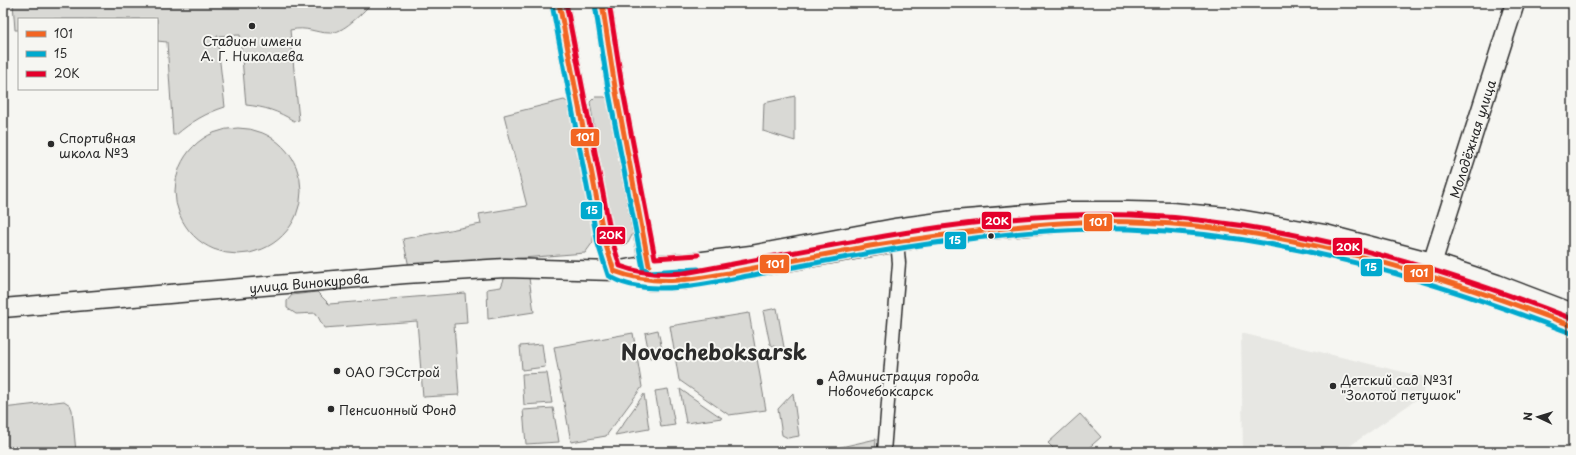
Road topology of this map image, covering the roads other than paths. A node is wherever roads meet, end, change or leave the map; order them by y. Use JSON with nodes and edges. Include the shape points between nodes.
{"nodes":[{"id":1,"x":559,"y":3,"type":"edge"},
{"id":2,"x":602,"y":3,"type":"edge"},
{"id":3,"x":1515,"y":3,"type":"edge"},
{"id":4,"x":896,"y":235,"type":"junction"},
{"id":5,"x":649,"y":266,"type":"junction"},
{"id":6,"x":1430,"y":269,"type":"junction"},
{"id":7,"x":614,"y":271,"type":"junction"},
{"id":8,"x":3,"y":308,"type":"edge"},
{"id":9,"x":1573,"y":313,"type":"edge"},
{"id":10,"x":1573,"y":326,"type":"edge"},
{"id":11,"x":884,"y":452,"type":"edge"}],
"edges":[{"from":1,"to":7,"type":"main road","via":[[605,242]]},
{"from":2,"to":5,"type":"main road"},
{"from":3,"to":6,"type":"main road","name":"Молодёжная улица"},
{"from":4,"to":5,"type":"main road","name":"улица Винокурова"},
{"from":4,"to":6,"type":"main road","name":"улица Винокурова","via":[[990,216],[1065,217],[1171,212],[1227,223],[1326,234]]},
{"from":4,"to":7,"type":"main road","name":"улица Винокурова","via":[[685,280],[636,280]]},
{"from":4,"to":11,"type":"street","via":[[899,263]]},
{"from":5,"to":7,"type":"main road","name":"улица Винокурова"},
{"from":6,"to":9,"type":"main road","name":"улица Винокурова","via":[[1497,284]]},
{"from":6,"to":10,"type":"main road","name":"улица Винокурова"},
{"from":7,"to":8,"type":"main road","name":"улица Винокурова","via":[[505,268],[405,274]]}]}
